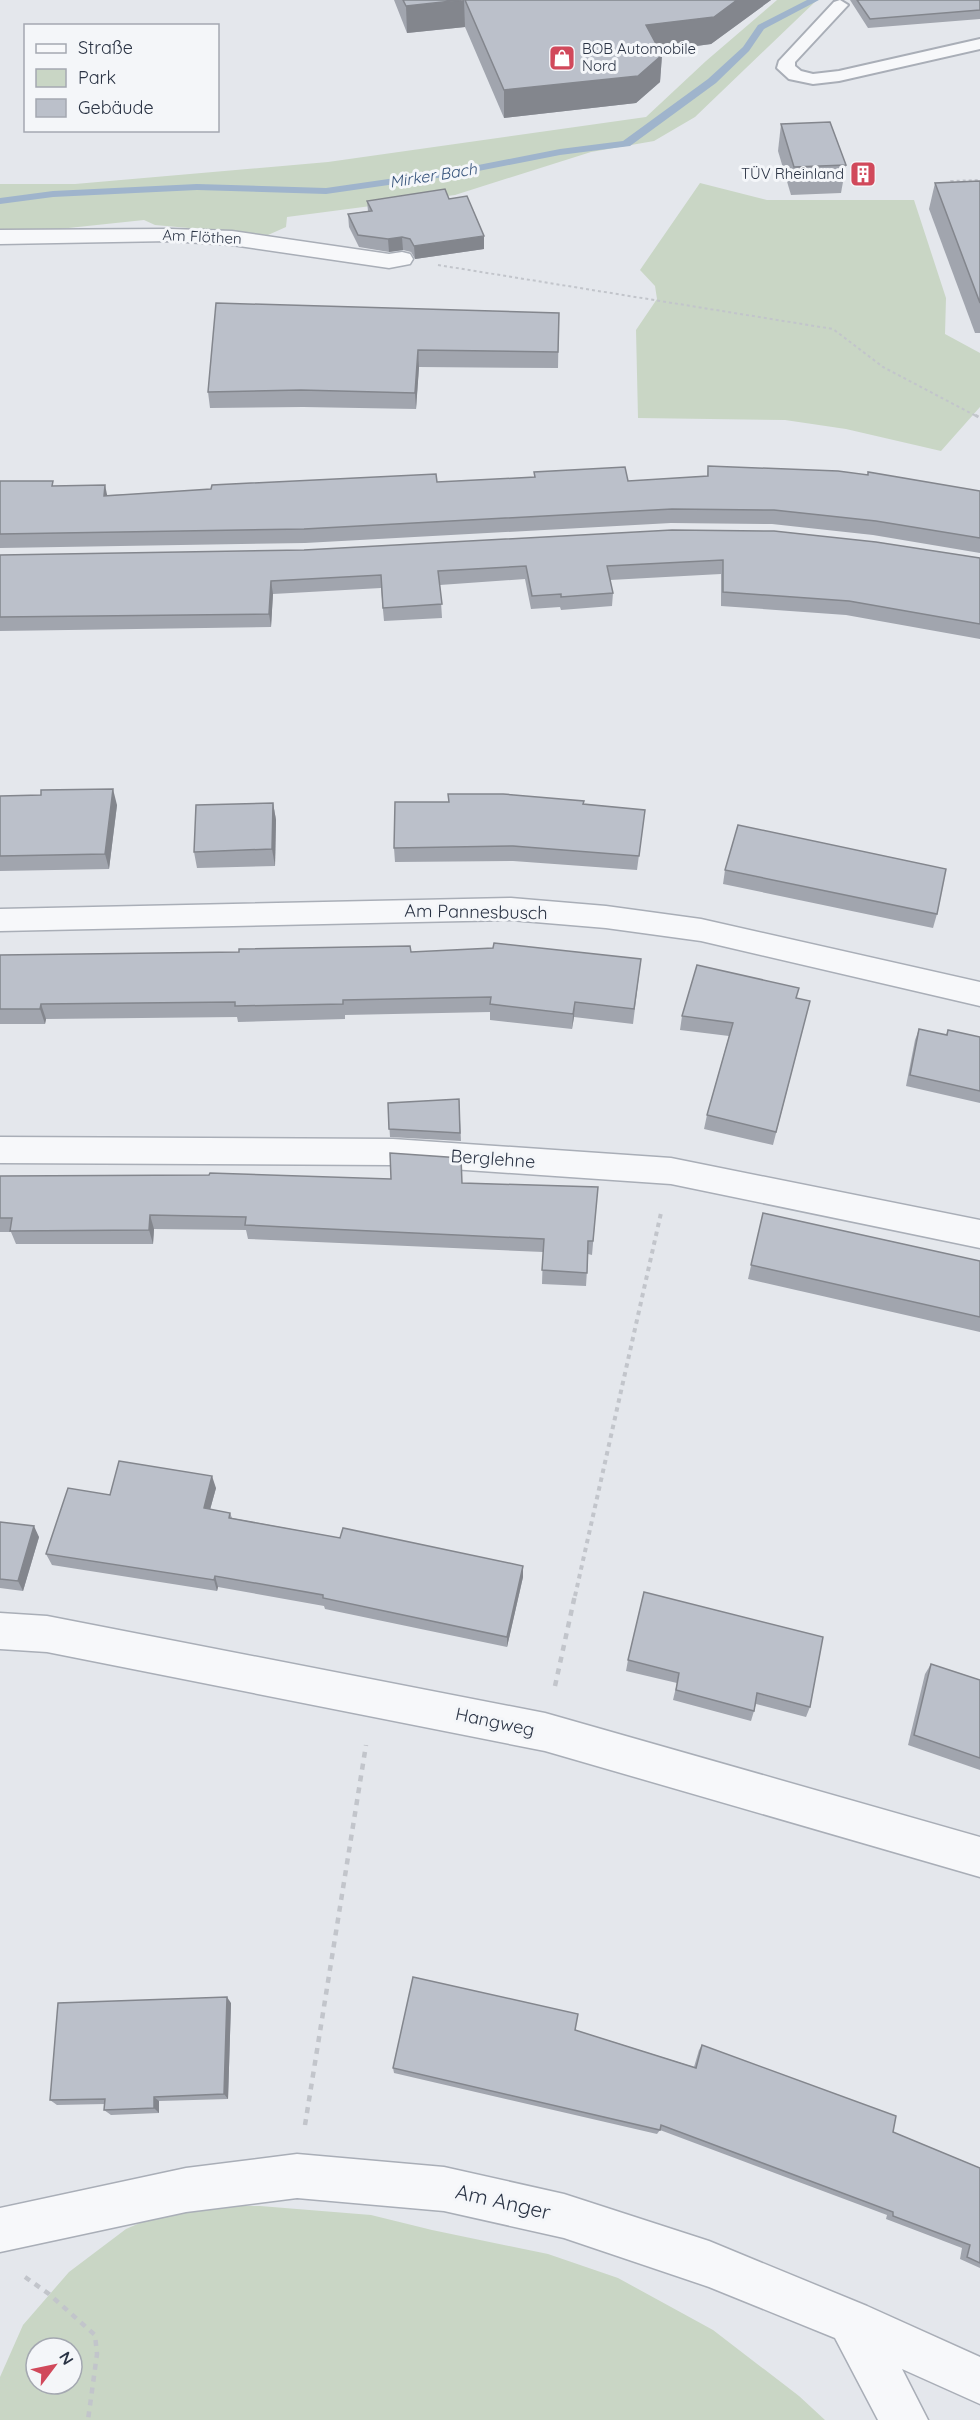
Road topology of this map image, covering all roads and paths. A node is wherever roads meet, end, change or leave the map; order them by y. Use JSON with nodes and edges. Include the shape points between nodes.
{"nodes":[{"id":1,"x":840,"y":5,"type":"dead end"},
{"id":2,"x":980,"y":44,"type":"edge"},
{"id":3,"x":980,"y":180,"type":"edge"},
{"id":4,"x":954,"y":190,"type":"edge"},
{"id":5,"x":0,"y":237,"type":"edge"},
{"id":6,"x":402,"y":260,"type":"joint"},
{"id":7,"x":980,"y":418,"type":"edge"},
{"id":8,"x":0,"y":920,"type":"edge"},
{"id":9,"x":980,"y":994,"type":"edge"},
{"id":10,"x":0,"y":1150,"type":"edge"},
{"id":11,"x":671,"y":1171,"type":"junction"},
{"id":12,"x":980,"y":1234,"type":"edge"},
{"id":13,"x":0,"y":1631,"type":"edge"},
{"id":14,"x":374,"y":1697,"type":"junction"},
{"id":15,"x":545,"y":1732,"type":"junction"},
{"id":16,"x":980,"y":1857,"type":"edge"},
{"id":17,"x":297,"y":2176,"type":"junction"},
{"id":18,"x":0,"y":2230,"type":"edge"},
{"id":19,"x":49,"y":2294,"type":"dead end"},
{"id":20,"x":851,"y":2322,"type":"junction"},
{"id":21,"x":980,"y":2381,"type":"edge"},
{"id":22,"x":88,"y":2420,"type":"edge"},
{"id":23,"x":904,"y":2420,"type":"edge"}],
"edges":[{"from":1,"to":2,"type":"lane","via":[[787,61],[786,69],[813,79],[839,76]]},
{"from":3,"to":4,"type":"path","via":[[951,181]]},
{"from":5,"to":6,"type":"street","name":"Am Flöthen","via":[[232,238]]},
{"from":6,"to":7,"type":"path","via":[[833,328],[883,367]]},
{"from":8,"to":9,"type":"street","name":"Am Pannesbusch","via":[[511,909],[701,930]]},
{"from":10,"to":11,"type":"street","name":"Berglehne","via":[[393,1152]]},
{"from":11,"to":12,"type":"street","name":"Berglehne"},
{"from":11,"to":15,"type":"path"},
{"from":13,"to":14,"type":"street","name":"Hangweg","via":[[47,1634]]},
{"from":14,"to":15,"type":"street","name":"Hangweg"},
{"from":14,"to":17,"type":"path"},
{"from":15,"to":16,"type":"street","name":"Hangweg"},
{"from":17,"to":18,"type":"street","name":"Am Anger","via":[[186,2190]]},
{"from":17,"to":20,"type":"street","name":"Am Anger","via":[[444,2189],[564,2216],[709,2264]]},
{"from":19,"to":22,"type":"path","via":[[95,2335],[97,2354]]},
{"from":20,"to":21,"type":"street","name":"Am Anger"},
{"from":20,"to":23,"type":"street"}]}
